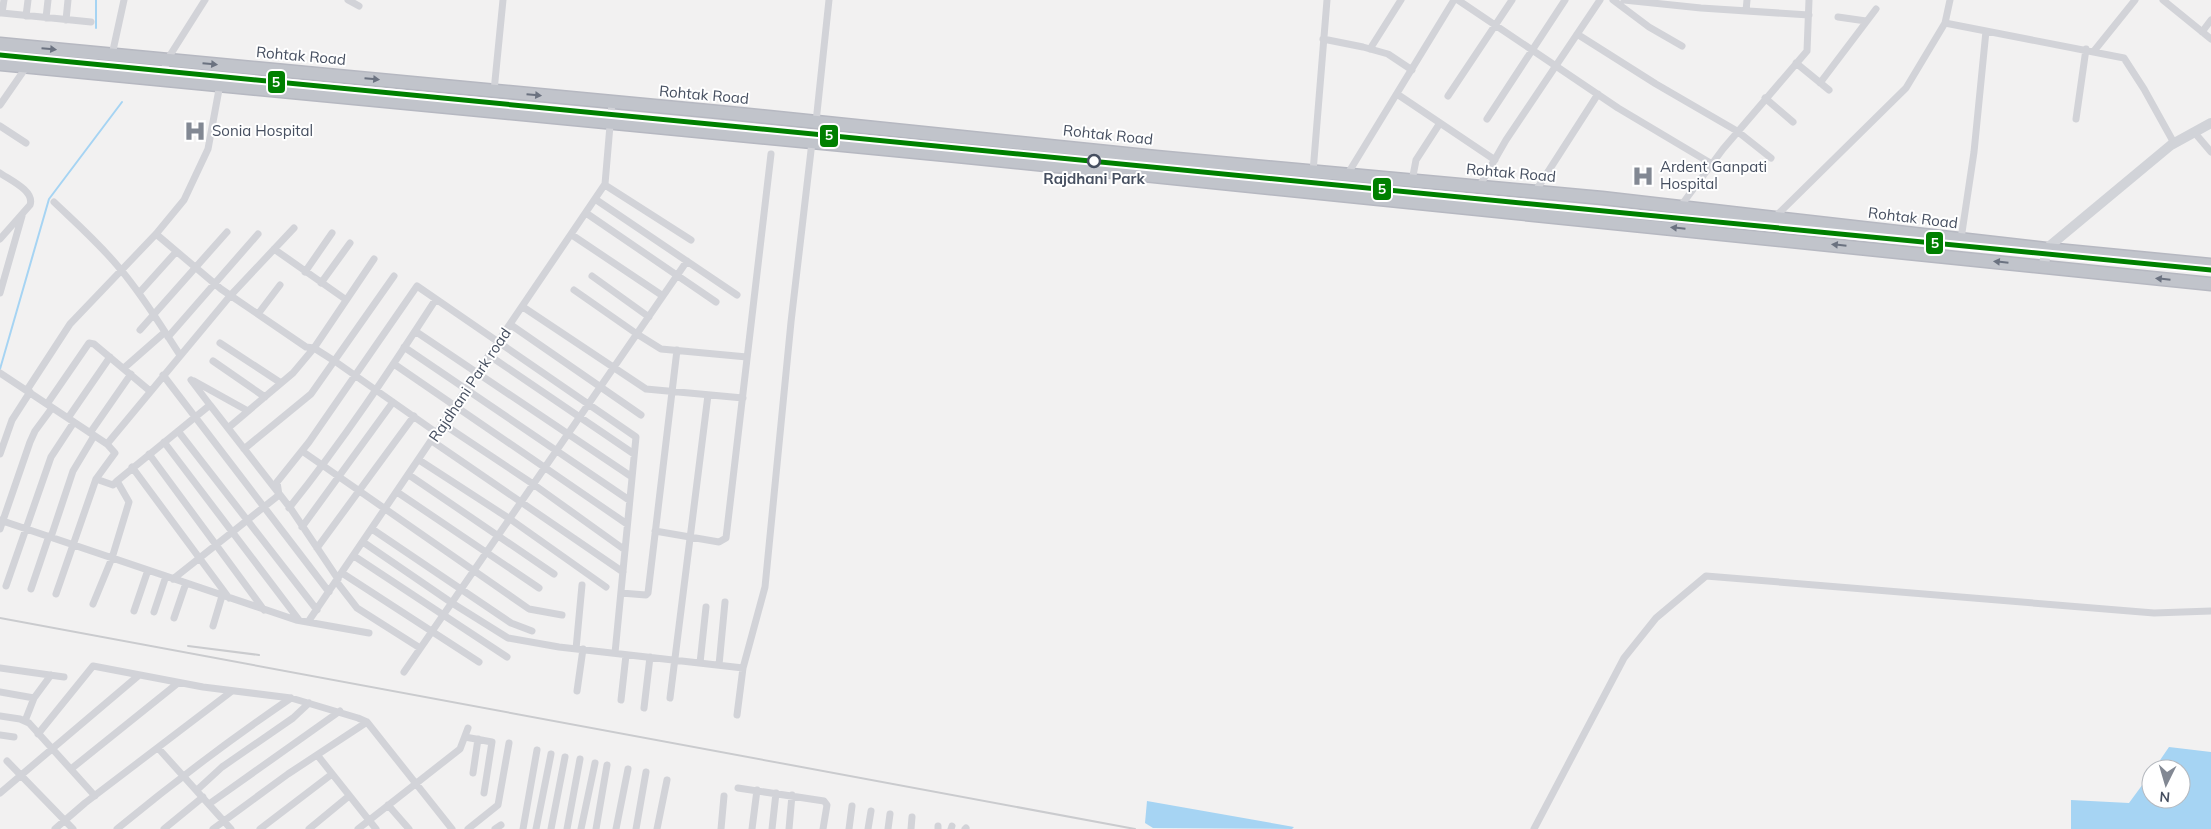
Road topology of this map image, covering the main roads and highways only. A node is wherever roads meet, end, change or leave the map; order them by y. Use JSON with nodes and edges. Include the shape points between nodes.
{"nodes":[{"id":1,"x":0,"y":44,"type":"edge"},
{"id":2,"x":0,"y":64,"type":"edge"},
{"id":3,"x":1254,"y":166,"type":"junction"},
{"id":4,"x":1253,"y":185,"type":"junction"},
{"id":5,"x":2211,"y":265,"type":"edge"},
{"id":6,"x":2211,"y":284,"type":"edge"}],
"edges":[{"from":1,"to":3,"type":"highway","name":"Rohtak Road","one_way":true},
{"from":2,"to":4,"type":"highway"},
{"from":3,"to":4,"type":"highway"},
{"from":3,"to":5,"type":"highway","name":"Rohtak Road","via":[[1535,192]]},
{"from":6,"to":4,"type":"highway","one_way":true}]}
